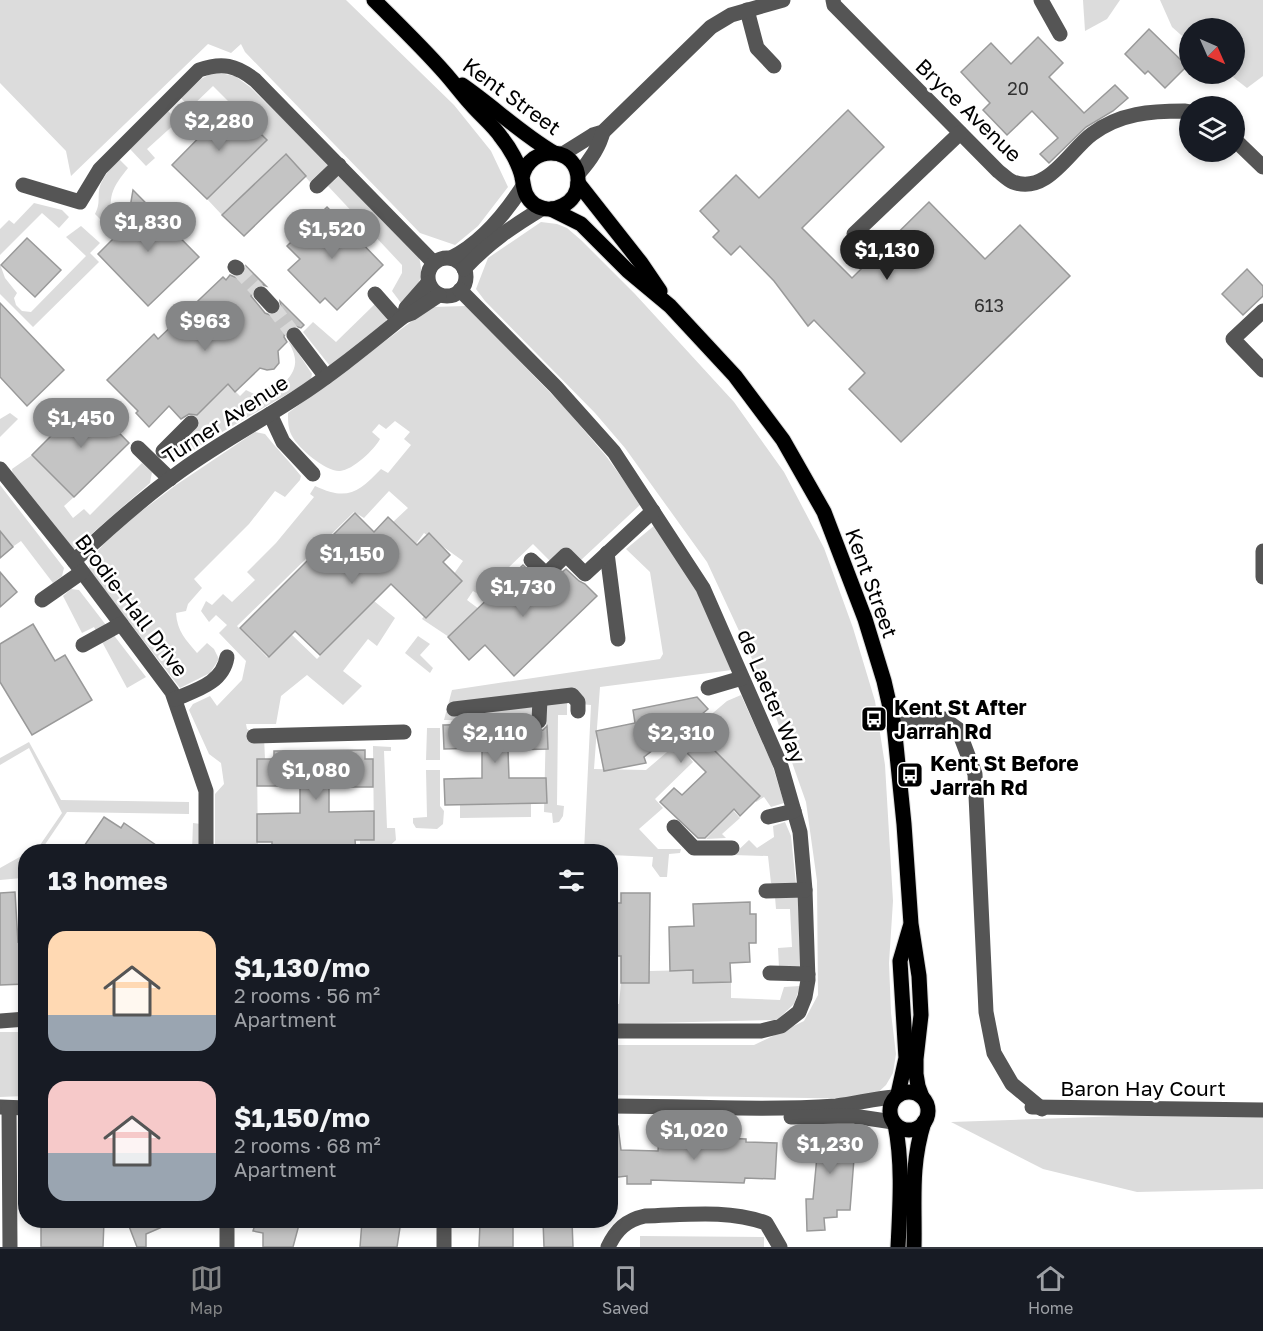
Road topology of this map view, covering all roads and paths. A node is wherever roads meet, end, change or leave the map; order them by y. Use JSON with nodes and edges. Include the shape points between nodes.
{"nodes":[{"id":1,"x":374,"y":0,"type":"edge"},
{"id":2,"x":783,"y":0,"type":"edge"},
{"id":3,"x":832,"y":0,"type":"edge"},
{"id":4,"x":1041,"y":0,"type":"edge"},
{"id":5,"x":747,"y":10,"type":"junction"},
{"id":6,"x":1060,"y":34,"type":"dead end"},
{"id":7,"x":774,"y":66,"type":"dead end"},
{"id":8,"x":445,"y":72,"type":"junction"},
{"id":9,"x":1179,"y":111,"type":"edge"},
{"id":10,"x":603,"y":132,"type":"junction"},
{"id":11,"x":960,"y":133,"type":"junction"},
{"id":12,"x":1245,"y":150,"type":"edge"},
{"id":13,"x":558,"y":154,"type":"junction"},
{"id":14,"x":339,"y":165,"type":"junction"},
{"id":15,"x":1263,"y":167,"type":"edge"},
{"id":16,"x":578,"y":179,"type":"junction"},
{"id":17,"x":522,"y":182,"type":"junction"},
{"id":18,"x":23,"y":185,"type":"dead end"},
{"id":19,"x":317,"y":186,"type":"dead end"},
{"id":20,"x":547,"y":208,"type":"junction"},
{"id":21,"x":854,"y":234,"type":"dead end"},
{"id":22,"x":451,"y":258,"type":"junction"},
{"id":23,"x":434,"y":263,"type":"junction"},
{"id":24,"x":464,"y":269,"type":"junction"},
{"id":25,"x":428,"y":283,"type":"junction"},
{"id":26,"x":460,"y":290,"type":"junction"},
{"id":27,"x":261,"y":294,"type":"tunnel mouth"},
{"id":28,"x":375,"y":294,"type":"dead end"},
{"id":29,"x":439,"y":295,"type":"junction"},
{"id":30,"x":272,"y":306,"type":"tunnel mouth"},
{"id":31,"x":670,"y":306,"type":"junction"},
{"id":32,"x":1263,"y":311,"type":"edge"},
{"id":33,"x":401,"y":318,"type":"junction"},
{"id":34,"x":294,"y":335,"type":"tunnel mouth"},
{"id":35,"x":1263,"y":370,"type":"edge"},
{"id":36,"x":326,"y":377,"type":"junction"},
{"id":37,"x":270,"y":414,"type":"junction"},
{"id":38,"x":191,"y":423,"type":"dead end"},
{"id":39,"x":138,"y":448,"type":"dead end"},
{"id":40,"x":0,"y":469,"type":"edge"},
{"id":41,"x":313,"y":474,"type":"dead end"},
{"id":42,"x":176,"y":475,"type":"junction"},
{"id":43,"x":653,"y":511,"type":"junction"},
{"id":44,"x":1263,"y":551,"type":"edge"},
{"id":45,"x":607,"y":553,"type":"junction"},
{"id":46,"x":531,"y":560,"type":"dead end"},
{"id":47,"x":78,"y":566,"type":"junction"},
{"id":48,"x":1263,"y":577,"type":"edge"},
{"id":49,"x":42,"y":600,"type":"dead end"},
{"id":50,"x":121,"y":624,"type":"junction"},
{"id":51,"x":618,"y":639,"type":"dead end"},
{"id":52,"x":83,"y":645,"type":"dead end"},
{"id":53,"x":227,"y":657,"type":"dead end"},
{"id":54,"x":742,"y":678,"type":"junction"},
{"id":55,"x":708,"y":688,"type":"dead end"},
{"id":56,"x":175,"y":699,"type":"junction"},
{"id":57,"x":540,"y":699,"type":"junction"},
{"id":58,"x":578,"y":711,"type":"dead end"},
{"id":59,"x":454,"y":713,"type":"dead end"},
{"id":60,"x":539,"y":721,"type":"dead end"},
{"id":61,"x":894,"y":725,"type":"junction"},
{"id":62,"x":404,"y":732,"type":"dead end"},
{"id":63,"x":254,"y":736,"type":"dead end"},
{"id":64,"x":794,"y":811,"type":"junction"},
{"id":65,"x":768,"y":817,"type":"dead end"},
{"id":66,"x":674,"y":827,"type":"dead end"},
{"id":67,"x":206,"y":844,"type":"edge"},
{"id":68,"x":732,"y":848,"type":"dead end"},
{"id":69,"x":806,"y":890,"type":"junction"},
{"id":70,"x":766,"y":891,"type":"dead end"},
{"id":71,"x":911,"y":924,"type":"junction"},
{"id":72,"x":770,"y":973,"type":"dead end"},
{"id":73,"x":807,"y":974,"type":"junction"},
{"id":74,"x":18,"y":1020,"type":"edge"},
{"id":75,"x":0,"y":1021,"type":"edge"},
{"id":76,"x":618,"y":1031,"type":"edge"},
{"id":77,"x":897,"y":1096,"type":"junction"},
{"id":78,"x":922,"y":1097,"type":"junction"},
{"id":79,"x":618,"y":1106,"type":"edge"},
{"id":80,"x":1023,"y":1106,"type":"dead end"},
{"id":81,"x":4,"y":1107,"type":"edge"},
{"id":82,"x":1042,"y":1109,"type":"junction"},
{"id":83,"x":1263,"y":1110,"type":"edge"},
{"id":84,"x":618,"y":1116,"type":"edge"},
{"id":85,"x":924,"y":1122,"type":"junction"},
{"id":86,"x":894,"y":1123,"type":"junction"},
{"id":87,"x":227,"y":1228,"type":"edge"},
{"id":88,"x":444,"y":1228,"type":"edge"},
{"id":89,"x":10,"y":1247,"type":"edge"},
{"id":90,"x":227,"y":1247,"type":"edge"},
{"id":91,"x":444,"y":1247,"type":"edge"},
{"id":92,"x":608,"y":1247,"type":"edge"},
{"id":93,"x":780,"y":1247,"type":"edge"},
{"id":94,"x":898,"y":1247,"type":"edge"},
{"id":95,"x":914,"y":1247,"type":"edge"}],
"edges":[{"from":1,"to":8,"type":"main road","name":"Kent Street"},
{"from":2,"to":5,"type":"street"},
{"from":3,"to":11,"type":"street","name":"Bryce Avenue"},
{"from":4,"to":6,"type":"street"},
{"from":5,"to":7,"type":"street","via":[[757,48]]},
{"from":5,"to":10,"type":"street","via":[[701,34]]},
{"from":8,"to":13,"type":"main road","name":"Kent Street","via":[[527,137]]},
{"from":8,"to":17,"type":"main road","name":"Kent Street","via":[[501,136]]},
{"from":9,"to":11,"type":"street","name":"Bryce Avenue","via":[[1149,111],[1120,119],[1092,134],[1036,183],[1014,182]]},
{"from":10,"to":13,"type":"street"},
{"from":10,"to":16,"type":"street"},
{"from":11,"to":21,"type":"street"},
{"from":12,"to":15,"type":"street"},
{"from":13,"to":16,"type":"main road","via":[[572,162]]},
{"from":13,"to":17,"type":"main road","via":[[545,153],[533,159]]},
{"from":14,"to":18,"type":"street","via":[[255,80],[241,69],[216,64],[199,70],[100,169],[80,202]]},
{"from":14,"to":19,"type":"street"},
{"from":14,"to":23,"type":"street"},
{"from":16,"to":20,"type":"main road","via":[[577,191],[570,201],[559,208]]},
{"from":16,"to":31,"type":"main road","name":"Kent Street"},
{"from":17,"to":20,"type":"main road","via":[[530,200]]},
{"from":17,"to":22,"type":"street","via":[[511,205],[468,248]]},
{"from":20,"to":24,"type":"street","via":[[492,241]]},
{"from":20,"to":31,"type":"main road","name":"Kent Street","via":[[581,224]]},
{"from":22,"to":23,"type":"street"},
{"from":22,"to":24,"type":"street"},
{"from":23,"to":25,"type":"street","via":[[428,272]]},
{"from":24,"to":26,"type":"street","via":[[465,280]]},
{"from":25,"to":29,"type":"street"},
{"from":25,"to":33,"type":"street","name":"Turner Avenue"},
{"from":26,"to":29,"type":"street","via":[[450,296]]},
{"from":26,"to":43,"type":"street","name":"de Laeter Way","via":[[614,452]]},
{"from":27,"to":30,"type":"street"},
{"from":28,"to":33,"type":"street"},
{"from":29,"to":33,"type":"street","name":"Turner Avenue"},
{"from":31,"to":61,"type":"main road","name":"Kent Street","via":[[735,376],[783,440],[813,491],[865,619]]},
{"from":32,"to":35,"type":"street","via":[[1233,339]]},
{"from":33,"to":36,"type":"street","name":"Turner Avenue"},
{"from":34,"to":36,"type":"street"},
{"from":36,"to":37,"type":"street","name":"Turner Avenue"},
{"from":37,"to":41,"type":"street","via":[[284,442]]},
{"from":37,"to":42,"type":"street","name":"Turner Avenue"},
{"from":38,"to":42,"type":"street","via":[[161,448]]},
{"from":39,"to":42,"type":"street"},
{"from":40,"to":47,"type":"street","name":"Brodie-Hall Drive"},
{"from":42,"to":47,"type":"street","name":"Turner Avenue","via":[[108,529]]},
{"from":43,"to":45,"type":"street"},
{"from":43,"to":54,"type":"street","name":"de Laeter Way","via":[[703,588]]},
{"from":44,"to":48,"type":"street"},
{"from":45,"to":46,"type":"street","via":[[585,574],[566,555],[546,574]]},
{"from":45,"to":51,"type":"street"},
{"from":47,"to":49,"type":"street","name":"Turner Avenue"},
{"from":47,"to":50,"type":"street","name":"Brodie-Hall Drive"},
{"from":50,"to":52,"type":"street"},
{"from":50,"to":56,"type":"street","name":"Brodie-Hall Drive"},
{"from":53,"to":56,"type":"street","via":[[225,669],[216,679]]},
{"from":54,"to":55,"type":"street"},
{"from":54,"to":64,"type":"street","name":"de Laeter Way","via":[[781,766]]},
{"from":56,"to":67,"type":"street","name":"Brodie-Hall Drive","via":[[206,790]]},
{"from":57,"to":58,"type":"street","via":[[572,695],[578,702]]},
{"from":57,"to":59,"type":"street"},
{"from":57,"to":60,"type":"street"},
{"from":61,"to":71,"type":"main road","name":"Kent Street"},
{"from":61,"to":82,"type":"street","via":[[944,719],[958,729],[975,774],[986,1012],[994,1053],[1011,1084]]},
{"from":62,"to":63,"type":"street"},
{"from":64,"to":65,"type":"street"},
{"from":64,"to":69,"type":"street","name":"de Laeter Way"},
{"from":66,"to":68,"type":"street","via":[[694,848]]},
{"from":69,"to":70,"type":"street"},
{"from":69,"to":73,"type":"street","name":"de Laeter Way"},
{"from":71,"to":77,"type":"main road","name":"Kent Street","via":[[900,961],[906,1058]]},
{"from":71,"to":78,"type":"main road","name":"Kent Street","via":[[919,976],[921,1015],[916,1074]]},
{"from":72,"to":73,"type":"street"},
{"from":73,"to":76,"type":"street","name":"de Laeter Way","via":[[805,997],[798,1012],[781,1026],[761,1031]]},
{"from":74,"to":75,"type":"street"},
{"from":77,"to":78,"type":"main road","via":[[911,1091]]},
{"from":77,"to":79,"type":"street","via":[[859,1104],[804,1107]]},
{"from":77,"to":86,"type":"main road","via":[[889,1111]]},
{"from":78,"to":85,"type":"main road","via":[[928,1112]]},
{"from":80,"to":82,"type":"street","name":"Baron Hay Court"},
{"from":81,"to":89,"type":"street"},
{"from":82,"to":83,"type":"street","name":"Baron Hay Court"},
{"from":84,"to":86,"type":"street","via":[[853,1116]]},
{"from":85,"to":86,"type":"main road","via":[[909,1130]]},
{"from":85,"to":95,"type":"main road","via":[[913,1174]]},
{"from":86,"to":94,"type":"main road","via":[[900,1149]]},
{"from":87,"to":90,"type":"street"},
{"from":88,"to":91,"type":"street"},
{"from":92,"to":93,"type":"street","via":[[618,1229],[635,1218],[732,1214],[766,1223]]}]}
